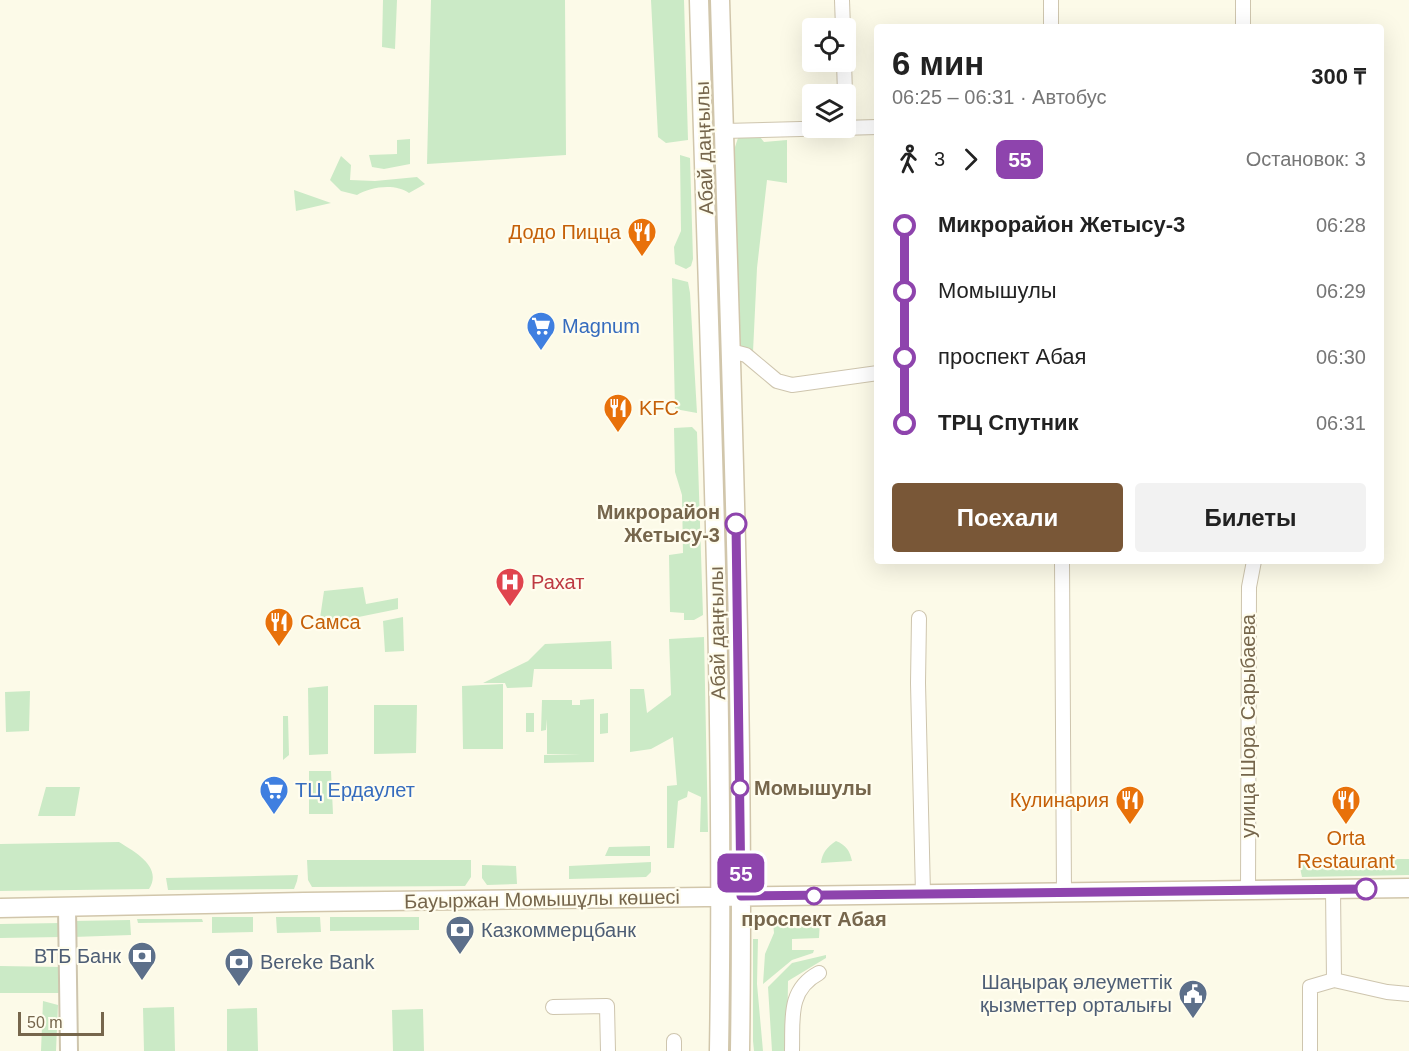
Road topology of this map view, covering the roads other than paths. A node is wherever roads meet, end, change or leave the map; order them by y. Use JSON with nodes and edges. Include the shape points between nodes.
{"nodes":[{"id":1,"x":699,"y":0,"type":"edge"},
{"id":2,"x":720,"y":0,"type":"edge"},
{"id":3,"x":842,"y":0,"type":"edge"},
{"id":4,"x":1051,"y":0,"type":"edge"},
{"id":5,"x":1243,"y":0,"type":"edge"},
{"id":6,"x":843,"y":18,"type":"edge"},
{"id":7,"x":1052,"y":24,"type":"edge"},
{"id":8,"x":1243,"y":24,"type":"edge"},
{"id":9,"x":874,"y":127,"type":"edge"},
{"id":10,"x":856,"y":128,"type":"edge"},
{"id":11,"x":802,"y":129,"type":"edge"},
{"id":12,"x":724,"y":131,"type":"junction"},
{"id":13,"x":731,"y":351,"type":"junction"},
{"id":14,"x":874,"y":374,"type":"edge"},
{"id":15,"x":1062,"y":564,"type":"edge"},
{"id":16,"x":1244,"y":564,"type":"edge"},
{"id":17,"x":1253,"y":564,"type":"edge"},
{"id":18,"x":1249,"y":587,"type":"junction"},
{"id":19,"x":919,"y":618,"type":"dead end"},
{"id":20,"x":1409,"y":888,"type":"edge"},
{"id":21,"x":1332,"y":889,"type":"junction"},
{"id":22,"x":1248,"y":891,"type":"junction"},
{"id":23,"x":1064,"y":893,"type":"junction"},
{"id":24,"x":923,"y":894,"type":"junction"},
{"id":25,"x":741,"y":896,"type":"junction"},
{"id":26,"x":721,"y":897,"type":"junction"},
{"id":27,"x":0,"y":908,"type":"edge"},
{"id":28,"x":67,"y":908,"type":"junction"},
{"id":29,"x":819,"y":973,"type":"dead end"},
{"id":30,"x":1334,"y":980,"type":"junction"},
{"id":31,"x":1409,"y":994,"type":"edge"},
{"id":32,"x":553,"y":1007,"type":"dead end"},
{"id":33,"x":69,"y":1051,"type":"edge"},
{"id":34,"x":608,"y":1051,"type":"edge"},
{"id":35,"x":719,"y":1051,"type":"edge"},
{"id":36,"x":740,"y":1051,"type":"edge"},
{"id":37,"x":792,"y":1051,"type":"edge"},
{"id":38,"x":1310,"y":1051,"type":"edge"}],
"edges":[{"from":1,"to":26,"type":"main road","name":"Абай даңғылы","via":[[718,627]]},
{"from":2,"to":12,"type":"main road","name":"Абай даңғылы"},
{"from":3,"to":6,"type":"street"},
{"from":4,"to":7,"type":"street"},
{"from":5,"to":8,"type":"street"},
{"from":9,"to":10,"type":"street"},
{"from":11,"to":12,"type":"street"},
{"from":12,"to":13,"type":"main road","name":"Абай даңғылы"},
{"from":13,"to":14,"type":"street","via":[[746,355],[777,381],[792,385]]},
{"from":13,"to":25,"type":"main road","name":"Абай даңғылы"},
{"from":15,"to":23,"type":"street"},
{"from":16,"to":18,"type":"street"},
{"from":17,"to":18,"type":"street","name":"улица Шора Сарыбаева"},
{"from":18,"to":22,"type":"street","name":"улица Шора Сарыбаева"},
{"from":19,"to":24,"type":"street"},
{"from":20,"to":21,"type":"main road","name":"Бауыржан Момышұлы көшесі"},
{"from":21,"to":22,"type":"main road","name":"Бауыржан Момышұлы көшесі"},
{"from":21,"to":30,"type":"street"},
{"from":22,"to":23,"type":"main road","name":"Бауыржан Момышұлы көшесі"},
{"from":23,"to":24,"type":"main road","name":"Бауыржан Момышұлы көшесі"},
{"from":24,"to":25,"type":"main road","name":"Бауыржан Момышұлы көшесі"},
{"from":25,"to":26,"type":"main road","name":"Бауыржан Момышұлы көшесі"},
{"from":25,"to":36,"type":"main road","name":"Абай даңғылы"},
{"from":26,"to":28,"type":"main road","name":"Бауыржан Момышұлы көшесі"},
{"from":26,"to":35,"type":"main road","name":"Абай даңғылы"},
{"from":27,"to":28,"type":"main road","name":"Бауыржан Момышұлы көшесі"},
{"from":28,"to":33,"type":"street"},
{"from":29,"to":37,"type":"street","via":[[807,980],[796,997]]},
{"from":30,"to":31,"type":"street"},
{"from":30,"to":38,"type":"street","via":[[1310,987]]},
{"from":32,"to":34,"type":"street","via":[[608,1006]]}]}
